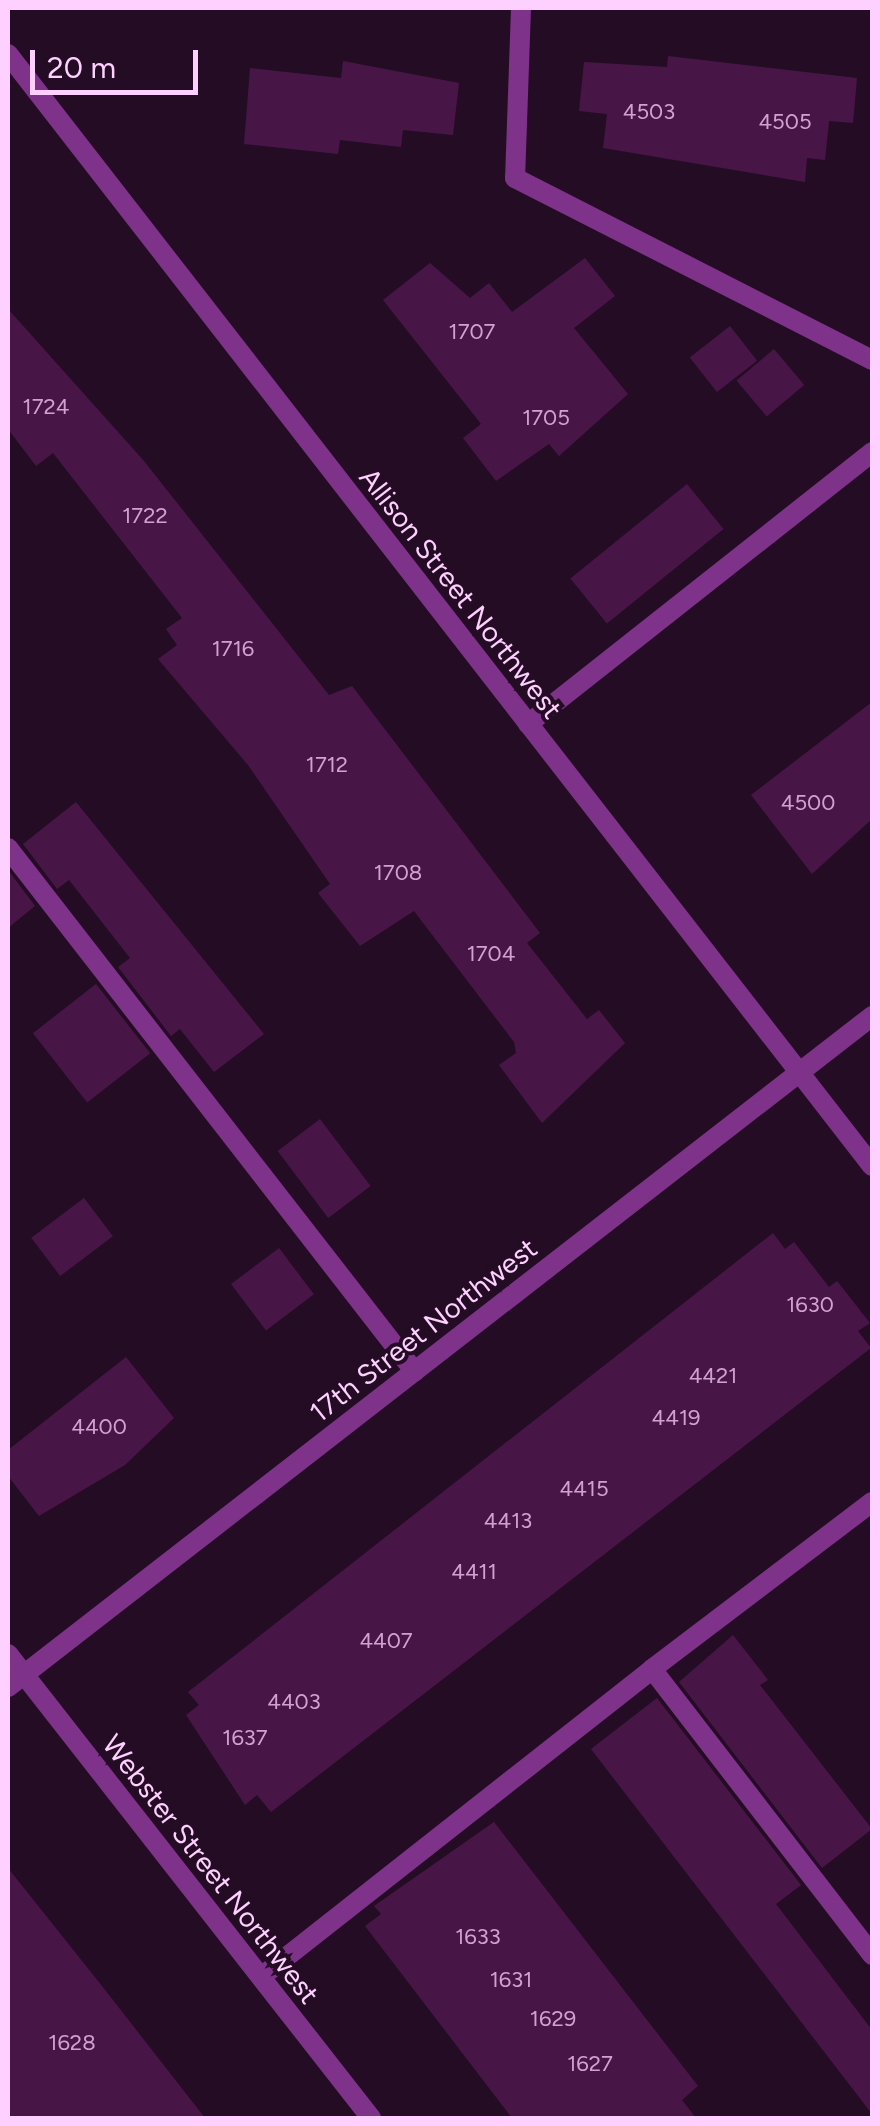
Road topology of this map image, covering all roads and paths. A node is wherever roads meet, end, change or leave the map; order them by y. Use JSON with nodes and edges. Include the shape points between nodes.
{"nodes":[{"id":1,"x":521,"y":8,"type":"edge"},
{"id":2,"x":8,"y":54,"type":"edge"},
{"id":3,"x":872,"y":360,"type":"edge"},
{"id":4,"x":872,"y":452,"type":"edge"},
{"id":5,"x":528,"y":724,"type":"junction"},
{"id":6,"x":8,"y":848,"type":"edge"},
{"id":7,"x":872,"y":1016,"type":"edge"},
{"id":8,"x":800,"y":1072,"type":"junction"},
{"id":9,"x":872,"y":1166,"type":"edge"},
{"id":10,"x":414,"y":1372,"type":"junction"},
{"id":11,"x":872,"y":1502,"type":"edge"},
{"id":12,"x":8,"y":1654,"type":"edge"},
{"id":13,"x":652,"y":1670,"type":"junction"},
{"id":14,"x":16,"y":1681,"type":"edge"},
{"id":15,"x":872,"y":1955,"type":"edge"},
{"id":16,"x":261,"y":1977,"type":"junction"},
{"id":17,"x":371,"y":2118,"type":"edge"}],
"edges":[{"from":1,"to":3,"type":"street","via":[[516,178]]},
{"from":2,"to":5,"type":"street","name":"Allison Street Northwest"},
{"from":4,"to":5,"type":"street"},
{"from":5,"to":8,"type":"street","name":"Allison Street Northwest"},
{"from":6,"to":10,"type":"street"},
{"from":7,"to":8,"type":"street","name":"17th Street Northwest"},
{"from":8,"to":9,"type":"street","name":"Allison Street Northwest"},
{"from":8,"to":10,"type":"street","name":"17th Street Northwest"},
{"from":10,"to":14,"type":"street","name":"17th Street Northwest"},
{"from":11,"to":13,"type":"street"},
{"from":12,"to":14,"type":"street","name":"Webster Street Northwest"},
{"from":13,"to":15,"type":"street"},
{"from":13,"to":16,"type":"street"},
{"from":14,"to":16,"type":"street","name":"Webster Street Northwest"},
{"from":16,"to":17,"type":"street","name":"Webster Street Northwest"}]}
